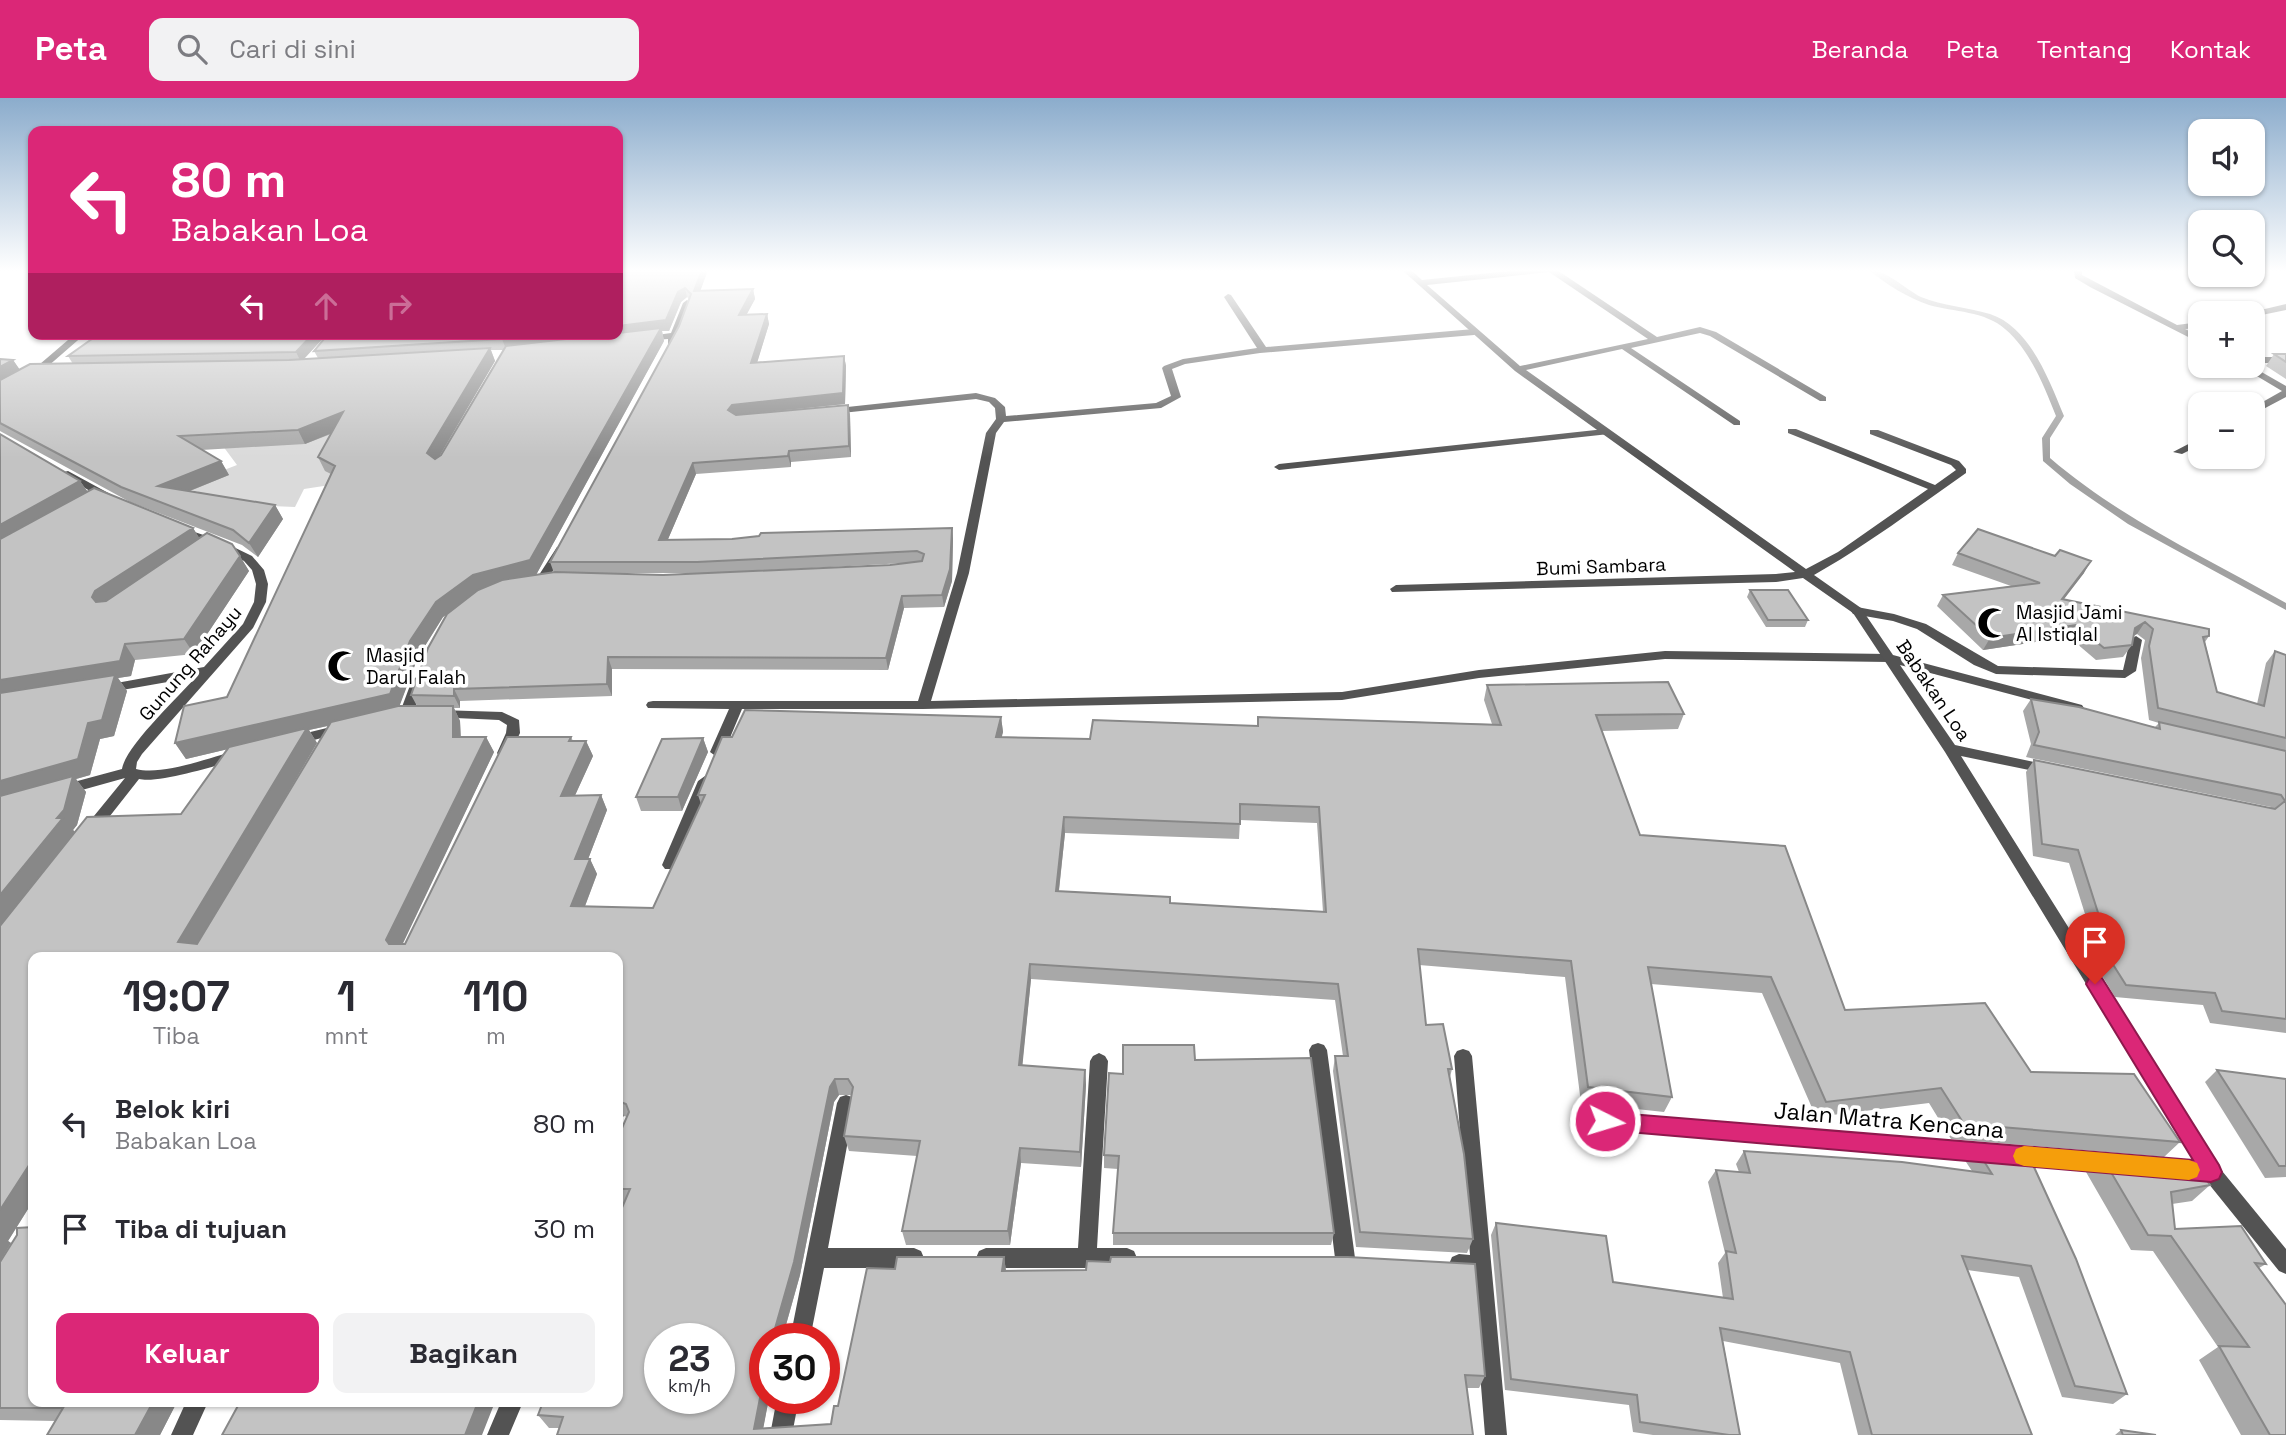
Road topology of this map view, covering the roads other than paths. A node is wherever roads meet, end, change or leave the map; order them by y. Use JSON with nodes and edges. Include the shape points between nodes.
{"nodes":[{"id":1,"x":1251,"y":332,"type":"edge"},
{"id":2,"x":1469,"y":332,"type":"edge"},
{"id":3,"x":1474,"y":332,"type":"edge"},
{"id":4,"x":1645,"y":332,"type":"edge"},
{"id":5,"x":1690,"y":332,"type":"edge"},
{"id":6,"x":1708,"y":332,"type":"edge"},
{"id":7,"x":674,"y":335,"type":"joint"},
{"id":8,"x":74,"y":340,"type":"edge"},
{"id":9,"x":634,"y":340,"type":"edge"},
{"id":10,"x":1657,"y":340,"type":"junction"},
{"id":11,"x":1624,"y":346,"type":"junction"},
{"id":12,"x":1263,"y":350,"type":"junction"},
{"id":13,"x":662,"y":359,"type":"edge"},
{"id":14,"x":2265,"y":360,"type":"edge"},
{"id":15,"x":2286,"y":360,"type":"edge"},
{"id":16,"x":1518,"y":369,"type":"junction"},
{"id":17,"x":61,"y":371,"type":"edge"},
{"id":18,"x":36,"y":372,"type":"junction"},
{"id":19,"x":2265,"y":378,"type":"edge"},
{"id":20,"x":2286,"y":391,"type":"edge"},
{"id":21,"x":0,"y":393,"type":"edge"},
{"id":22,"x":1823,"y":399,"type":"dead end"},
{"id":23,"x":2265,"y":404,"type":"edge"},
{"id":24,"x":818,"y":412,"type":"edge"},
{"id":25,"x":1001,"y":419,"type":"junction"},
{"id":26,"x":1737,"y":424,"type":"dead end"},
{"id":27,"x":1792,"y":431,"type":"dead end"},
{"id":28,"x":1605,"y":432,"type":"junction"},
{"id":29,"x":1874,"y":432,"type":"dead end"},
{"id":30,"x":2188,"y":447,"type":"edge"},
{"id":31,"x":2178,"y":452,"type":"dead end"},
{"id":32,"x":1279,"y":467,"type":"dead end"},
{"id":33,"x":57,"y":468,"type":"edge"},
{"id":34,"x":1937,"y":489,"type":"junction"},
{"id":35,"x":124,"y":505,"type":"edge"},
{"id":36,"x":167,"y":525,"type":"edge"},
{"id":37,"x":567,"y":540,"type":"edge"},
{"id":38,"x":1806,"y":574,"type":"junction"},
{"id":39,"x":543,"y":579,"type":"edge"},
{"id":40,"x":1396,"y":589,"type":"dead end"},
{"id":41,"x":1857,"y":611,"type":"junction"},
{"id":42,"x":2136,"y":640,"type":"edge"},
{"id":43,"x":1889,"y":658,"type":"junction"},
{"id":44,"x":424,"y":663,"type":"edge"},
{"id":45,"x":207,"y":671,"type":"junction"},
{"id":46,"x":90,"y":691,"type":"edge"},
{"id":47,"x":653,"y":705,"type":"dead end"},
{"id":48,"x":737,"y":705,"type":"junction"},
{"id":49,"x":923,"y":705,"type":"junction"},
{"id":50,"x":2097,"y":714,"type":"edge"},
{"id":51,"x":358,"y":725,"type":"edge"},
{"id":52,"x":334,"y":730,"type":"junction"},
{"id":53,"x":281,"y":744,"type":"edge"},
{"id":54,"x":1950,"y":749,"type":"junction"},
{"id":55,"x":254,"y":751,"type":"edge"},
{"id":56,"x":320,"y":754,"type":"edge"},
{"id":57,"x":496,"y":770,"type":"edge"},
{"id":58,"x":2060,"y":771,"type":"edge"},
{"id":59,"x":132,"y":774,"type":"junction"},
{"id":60,"x":52,"y":794,"type":"edge"},
{"id":61,"x":76,"y":849,"type":"edge"},
{"id":62,"x":670,"y":865,"type":"edge"},
{"id":63,"x":1318,"y":1050,"type":"dead end"},
{"id":64,"x":1463,"y":1056,"type":"dead end"},
{"id":65,"x":1099,"y":1061,"type":"dead end"},
{"id":66,"x":846,"y":1103,"type":"edge"},
{"id":67,"x":1605,"y":1121,"type":"dead end"},
{"id":68,"x":2129,"y":1165,"type":"edge"},
{"id":69,"x":2184,"y":1170,"type":"edge"},
{"id":70,"x":2211,"y":1172,"type":"junction"},
{"id":71,"x":817,"y":1258,"type":"junction"},
{"id":72,"x":938,"y":1258,"type":"edge"},
{"id":73,"x":965,"y":1258,"type":"edge"},
{"id":74,"x":1087,"y":1258,"type":"junction"},
{"id":75,"x":1141,"y":1258,"type":"edge"},
{"id":76,"x":1345,"y":1258,"type":"edge"},
{"id":77,"x":1441,"y":1264,"type":"edge"},
{"id":78,"x":2286,"y":1265,"type":"edge"},
{"id":79,"x":1482,"y":1266,"type":"junction"},
{"id":80,"x":803,"y":1323,"type":"edge"},
{"id":81,"x":195,"y":1407,"type":"edge"},
{"id":82,"x":510,"y":1407,"type":"edge"},
{"id":83,"x":785,"y":1414,"type":"edge"},
{"id":84,"x":181,"y":1435,"type":"edge"},
{"id":85,"x":498,"y":1435,"type":"edge"},
{"id":86,"x":780,"y":1435,"type":"edge"},
{"id":87,"x":1496,"y":1435,"type":"edge"}],
"edges":[{"from":1,"to":12,"type":"street"},
{"from":2,"to":12,"type":"street"},
{"from":3,"to":16,"type":"street","name":"Babakan Loa"},
{"from":4,"to":10,"type":"street"},
{"from":5,"to":10,"type":"street"},
{"from":6,"to":22,"type":"street"},
{"from":7,"to":9,"type":"street"},
{"from":7,"to":13,"type":"street"},
{"from":8,"to":18,"type":"street"},
{"from":10,"to":11,"type":"street"},
{"from":11,"to":16,"type":"street"},
{"from":11,"to":26,"type":"street"},
{"from":12,"to":25,"type":"street","via":[[1171,364],[1167,368],[1176,397],[1158,406]]},
{"from":14,"to":15,"type":"street"},
{"from":16,"to":28,"type":"street","name":"Babakan Loa"},
{"from":17,"to":18,"type":"street"},
{"from":18,"to":21,"type":"street"},
{"from":19,"to":20,"type":"street"},
{"from":20,"to":23,"type":"street"},
{"from":24,"to":25,"type":"street","via":[[976,396],[1000,407]]},
{"from":25,"to":49,"type":"street","via":[[991,433],[963,573]]},
{"from":27,"to":34,"type":"street"},
{"from":28,"to":32,"type":"street"},
{"from":28,"to":38,"type":"street","name":"Babakan Loa"},
{"from":29,"to":34,"type":"street","name":"Bumi Sambara","via":[[1955,463],[1962,471]]},
{"from":30,"to":31,"type":"street"},
{"from":33,"to":35,"type":"street","via":[[98,499]]},
{"from":34,"to":38,"type":"street","name":"Bumi Sambara","via":[[1842,555]]},
{"from":36,"to":45,"type":"street","name":"Gunung Rahayu","via":[[207,545],[246,554],[259,573],[256,612]]},
{"from":37,"to":39,"type":"street"},
{"from":38,"to":40,"type":"street","name":"Bumi Sambara","via":[[1776,579]]},
{"from":38,"to":41,"type":"street","name":"Babakan Loa"},
{"from":41,"to":42,"type":"street","via":[[1908,621],[1931,631],[1977,664],[2007,671],[2124,674],[2130,671]]},
{"from":41,"to":43,"type":"street","name":"Babakan Loa"},
{"from":43,"to":49,"type":"street","via":[[1665,655],[1479,674],[1342,696]]},
{"from":43,"to":50,"type":"street"},
{"from":43,"to":54,"type":"street","name":"Babakan Loa"},
{"from":44,"to":57,"type":"street","via":[[400,716],[502,716],[514,723],[513,733]]},
{"from":45,"to":46,"type":"street"},
{"from":45,"to":59,"type":"street","name":"Gunung Rahayu","via":[[137,751],[130,762]]},
{"from":47,"to":48,"type":"street"},
{"from":48,"to":49,"type":"street"},
{"from":48,"to":62,"type":"street"},
{"from":51,"to":52,"type":"street"},
{"from":52,"to":53,"type":"street"},
{"from":52,"to":56,"type":"street"},
{"from":54,"to":58,"type":"street"},
{"from":54,"to":70,"type":"street","name":"Babakan Loa"},
{"from":55,"to":59,"type":"street","via":[[174,771]]},
{"from":59,"to":60,"type":"street"},
{"from":59,"to":61,"type":"street","name":"Gunung Rahayu"},
{"from":63,"to":76,"type":"street"},
{"from":64,"to":79,"type":"street"},
{"from":65,"to":74,"type":"street"},
{"from":66,"to":71,"type":"street"},
{"from":67,"to":68,"type":"street","name":"Jalan Matra Kencana"},
{"from":69,"to":70,"type":"street"},
{"from":70,"to":78,"type":"street","name":"Babakan Loa"},
{"from":71,"to":72,"type":"street"},
{"from":71,"to":80,"type":"street"},
{"from":73,"to":74,"type":"street"},
{"from":74,"to":75,"type":"street"},
{"from":77,"to":79,"type":"street"},
{"from":79,"to":87,"type":"street"},
{"from":81,"to":84,"type":"street"},
{"from":82,"to":85,"type":"street"},
{"from":83,"to":86,"type":"street"}]}
